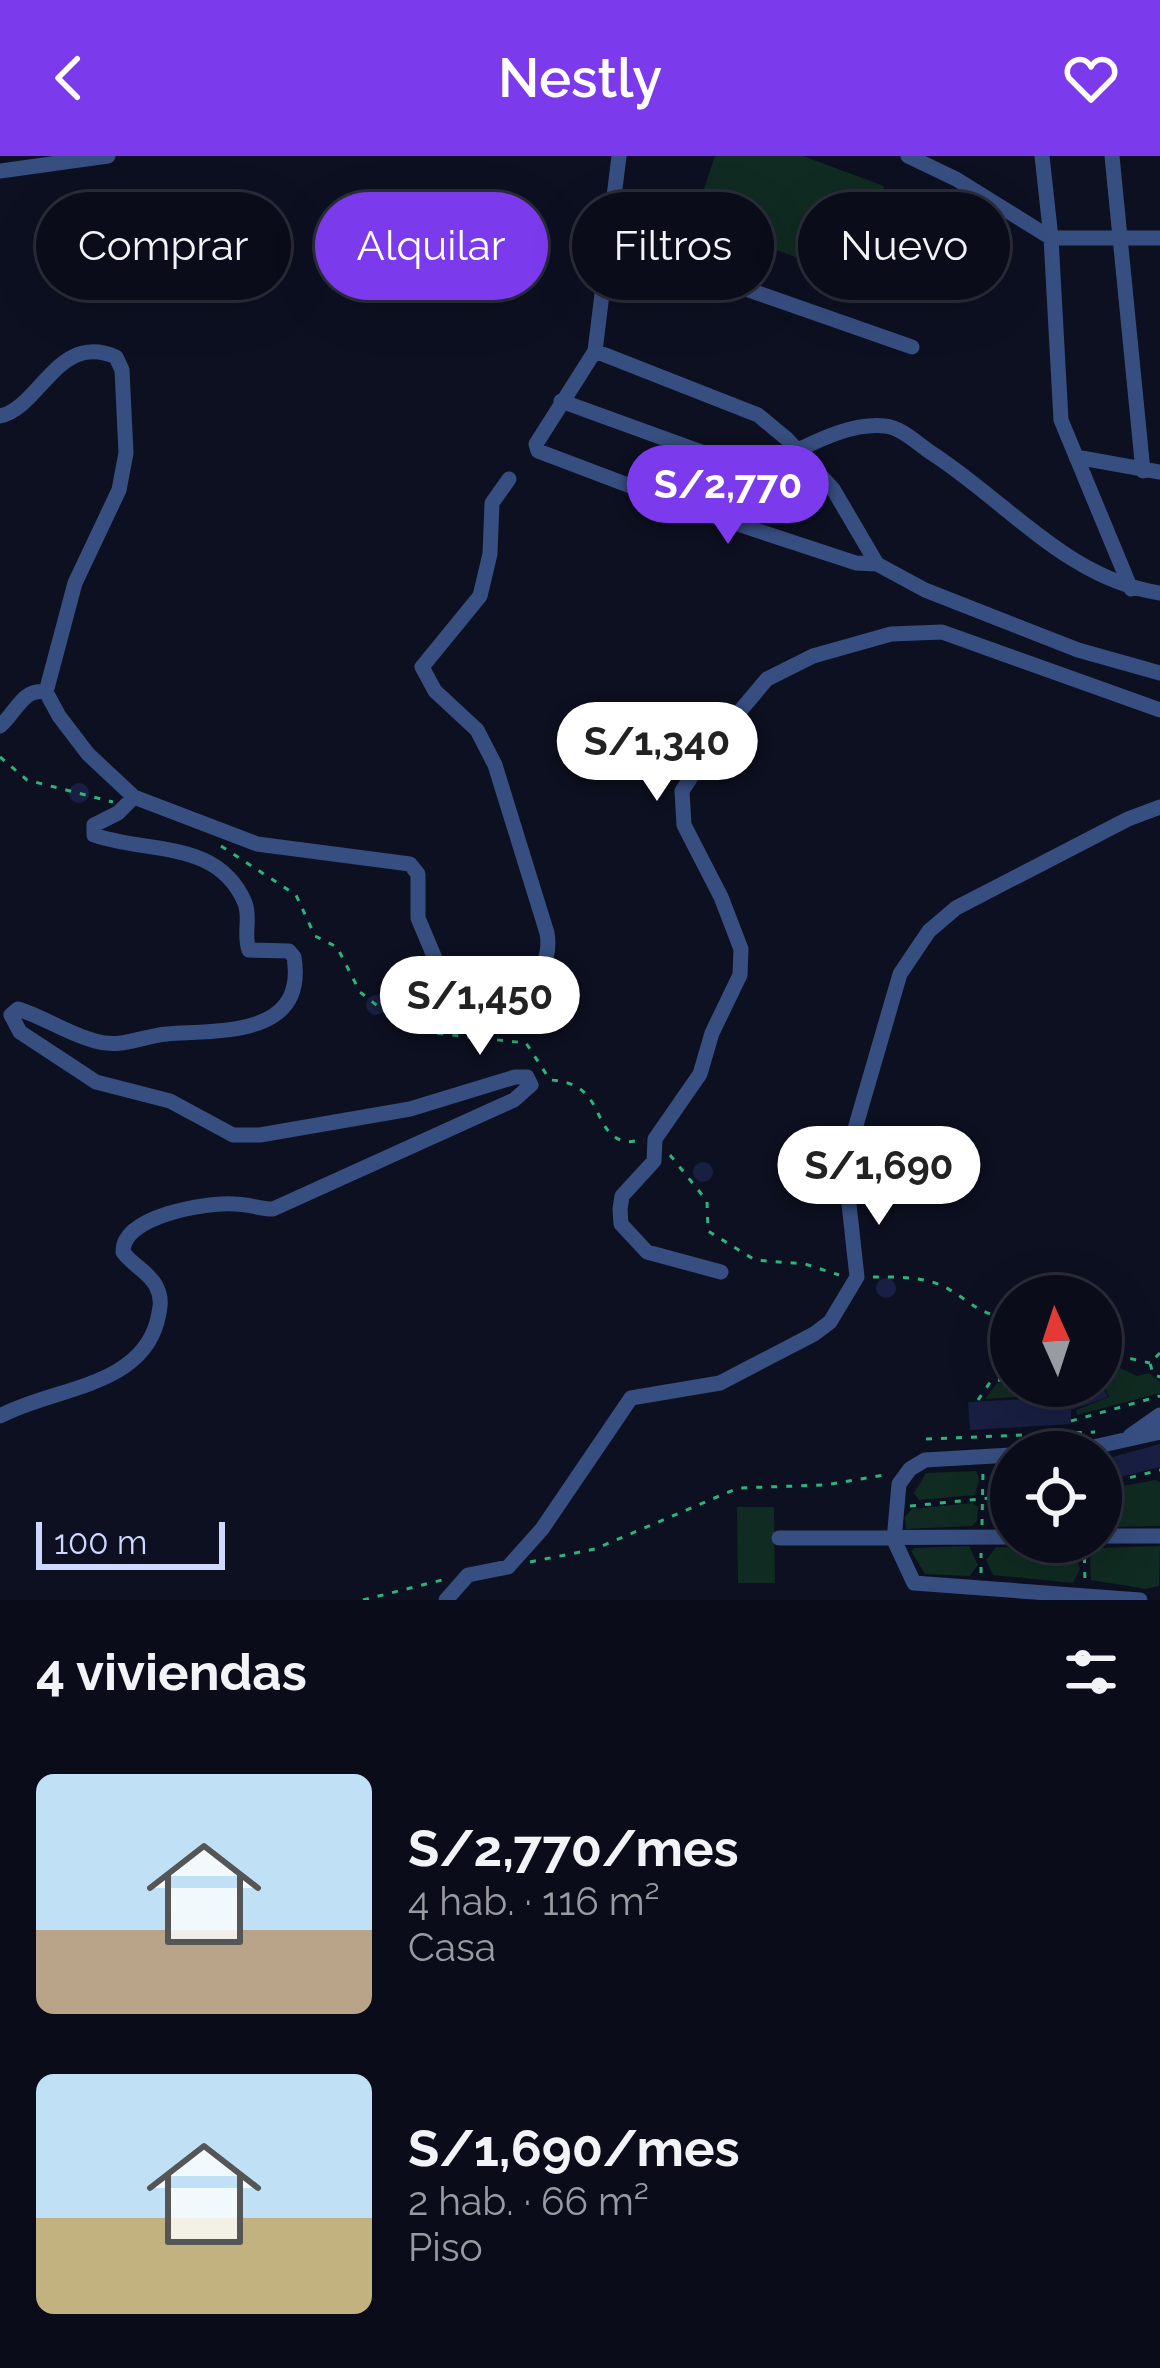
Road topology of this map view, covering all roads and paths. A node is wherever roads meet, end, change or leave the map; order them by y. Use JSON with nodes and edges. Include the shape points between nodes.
{"nodes":[{"id":1,"x":108,"y":156,"type":"edge"},
{"id":2,"x":619,"y":156,"type":"edge"},
{"id":3,"x":908,"y":156,"type":"edge"},
{"id":4,"x":1042,"y":156,"type":"edge"},
{"id":5,"x":1112,"y":156,"type":"edge"},
{"id":6,"x":933,"y":161,"type":"edge"},
{"id":7,"x":0,"y":171,"type":"edge"},
{"id":8,"x":615,"y":192,"type":"edge"},
{"id":9,"x":1051,"y":238,"type":"junction"},
{"id":10,"x":1160,"y":238,"type":"edge"},
{"id":11,"x":1122,"y":240,"type":"junction"},
{"id":12,"x":774,"y":298,"type":"edge"},
{"id":13,"x":601,"y":300,"type":"edge"},
{"id":14,"x":912,"y":346,"type":"dead end"},
{"id":15,"x":595,"y":351,"type":"junction"},
{"id":16,"x":561,"y":400,"type":"junction"},
{"id":17,"x":0,"y":416,"type":"edge"},
{"id":18,"x":1076,"y":457,"type":"junction"},
{"id":19,"x":801,"y":458,"type":"junction"},
{"id":20,"x":1152,"y":472,"type":"edge"},
{"id":21,"x":509,"y":478,"type":"dead end"},
{"id":22,"x":877,"y":564,"type":"junction"},
{"id":23,"x":1131,"y":589,"type":"junction"},
{"id":24,"x":1160,"y":593,"type":"edge"},
{"id":25,"x":1160,"y":673,"type":"edge"},
{"id":26,"x":46,"y":692,"type":"junction"},
{"id":27,"x":1160,"y":710,"type":"edge"},
{"id":28,"x":0,"y":726,"type":"edge"},
{"id":29,"x":0,"y":757,"type":"edge"},
{"id":30,"x":129,"y":802,"type":"junction"},
{"id":31,"x":1160,"y":807,"type":"edge"},
{"id":32,"x":219,"y":845,"type":"dead end"},
{"id":33,"x":655,"y":1139,"type":"junction"},
{"id":34,"x":721,"y":1272,"type":"dead end"},
{"id":35,"x":857,"y":1277,"type":"junction"},
{"id":36,"x":990,"y":1313,"type":"edge"},
{"id":37,"x":1160,"y":1353,"type":"edge"},
{"id":38,"x":1122,"y":1357,"type":"edge"},
{"id":39,"x":1150,"y":1363,"type":"junction"},
{"id":40,"x":1160,"y":1377,"type":"edge"},
{"id":41,"x":990,"y":1382,"type":"edge"},
{"id":42,"x":1160,"y":1396,"type":"edge"},
{"id":43,"x":978,"y":1400,"type":"dead end"},
{"id":44,"x":1160,"y":1415,"type":"edge"},
{"id":45,"x":0,"y":1416,"type":"edge"},
{"id":46,"x":1071,"y":1421,"type":"dead end"},
{"id":47,"x":1160,"y":1432,"type":"edge"},
{"id":48,"x":990,"y":1436,"type":"edge"},
{"id":49,"x":926,"y":1439,"type":"dead end"},
{"id":50,"x":1122,"y":1441,"type":"edge"},
{"id":51,"x":1122,"y":1443,"type":"edge"},
{"id":52,"x":990,"y":1456,"type":"edge"},
{"id":53,"x":910,"y":1469,"type":"junction"},
{"id":54,"x":1160,"y":1473,"type":"edge"},
{"id":55,"x":1122,"y":1480,"type":"edge"},
{"id":56,"x":990,"y":1498,"type":"edge"},
{"id":57,"x":897,"y":1508,"type":"junction"},
{"id":58,"x":1122,"y":1536,"type":"edge"},
{"id":59,"x":1160,"y":1536,"type":"edge"},
{"id":60,"x":779,"y":1538,"type":"dead end"},
{"id":61,"x":990,"y":1538,"type":"edge"},
{"id":62,"x":894,"y":1540,"type":"junction"},
{"id":63,"x":1084,"y":1563,"type":"edge"},
{"id":64,"x":508,"y":1567,"type":"junction"},
{"id":65,"x":468,"y":1575,"type":"junction"},
{"id":66,"x":1085,"y":1597,"type":"edge"},
{"id":67,"x":363,"y":1600,"type":"edge"},
{"id":68,"x":446,"y":1600,"type":"edge"},
{"id":69,"x":1140,"y":1600,"type":"edge"}],
"edges":[{"from":1,"to":7,"type":"street"},
{"from":2,"to":8,"type":"street"},
{"from":3,"to":6,"type":"street"},
{"from":4,"to":9,"type":"street"},
{"from":5,"to":11,"type":"street"},
{"from":6,"to":9,"type":"street"},
{"from":9,"to":11,"type":"street"},
{"from":9,"to":18,"type":"street","via":[[1057,390]]},
{"from":10,"to":11,"type":"street"},
{"from":11,"to":20,"type":"street"},
{"from":12,"to":14,"type":"street"},
{"from":13,"to":15,"type":"street"},
{"from":15,"to":16,"type":"street"},
{"from":15,"to":19,"type":"street","via":[[758,415]]},
{"from":16,"to":19,"type":"street","via":[[762,474],[785,475]]},
{"from":16,"to":22,"type":"street","via":[[536,444],[545,456]]},
{"from":17,"to":26,"type":"street","via":[[20,407],[49,372],[93,350],[116,357],[122,370],[126,453],[119,490],[75,583]]},
{"from":18,"to":20,"type":"street"},
{"from":18,"to":23,"type":"street"},
{"from":19,"to":22,"type":"street","via":[[833,489]]},
{"from":19,"to":23,"type":"street","via":[[825,437],[890,426],[1050,545]]},
{"from":21,"to":30,"type":"street","via":[[492,503],[481,596],[422,667],[495,765],[548,933],[548,958],[513,995],[488,1008],[448,1011],[410,864],[257,844]]},
{"from":22,"to":25,"type":"street","via":[[1078,650]]},
{"from":23,"to":24,"type":"street"},
{"from":26,"to":28,"type":"street","via":[[25,696]]},
{"from":26,"to":30,"type":"street"},
{"from":27,"to":33,"type":"street","via":[[942,632],[892,634],[814,656],[767,680],[682,791],[684,825],[741,949],[740,975],[700,1074]]},
{"from":29,"to":30,"type":"path","via":[[27,780]]},
{"from":30,"to":45,"type":"street","via":[[94,824],[94,836],[175,848],[222,868],[244,900],[249,950],[289,951],[295,986],[279,1013],[249,1027],[126,1045],[98,1042],[18,1009],[11,1015],[20,1032],[96,1082],[170,1101],[233,1135],[410,1109],[515,1077],[531,1085],[514,1100],[273,1208],[212,1205],[134,1227],[123,1252],[155,1284],[161,1305],[153,1336],[109,1376]]},
{"from":31,"to":35,"type":"street","via":[[956,908],[900,974],[852,1139],[847,1186]]},
{"from":32,"to":33,"type":"path","via":[[296,895],[315,936],[337,947],[360,992],[389,1016],[415,1031],[526,1043],[550,1080],[574,1083],[623,1141]]},
{"from":33,"to":34,"type":"street","via":[[654,1161],[622,1196],[621,1224],[647,1252]]},
{"from":33,"to":35,"type":"path","via":[[700,1189],[708,1231],[755,1260]]},
{"from":35,"to":36,"type":"path","via":[[927,1281]]},
{"from":35,"to":64,"type":"street","via":[[814,1334],[720,1383],[631,1399]]},
{"from":37,"to":39,"type":"path"},
{"from":38,"to":39,"type":"path"},
{"from":39,"to":40,"type":"path"},
{"from":41,"to":43,"type":"path"},
{"from":42,"to":46,"type":"path"},
{"from":44,"to":50,"type":"street"},
{"from":47,"to":51,"type":"street"},
{"from":48,"to":49,"type":"path"},
{"from":52,"to":53,"type":"street","via":[[925,1460]]},
{"from":53,"to":57,"type":"street"},
{"from":53,"to":64,"type":"path","via":[[826,1485],[738,1488],[595,1549]]},
{"from":54,"to":55,"type":"path"},
{"from":56,"to":57,"type":"path"},
{"from":57,"to":62,"type":"street"},
{"from":58,"to":59,"type":"street"},
{"from":60,"to":62,"type":"street"},
{"from":61,"to":62,"type":"street"},
{"from":62,"to":66,"type":"street","via":[[914,1583]]},
{"from":63,"to":66,"type":"path"},
{"from":64,"to":65,"type":"street"},
{"from":65,"to":67,"type":"path"},
{"from":65,"to":68,"type":"street"},
{"from":66,"to":69,"type":"street"}]}
